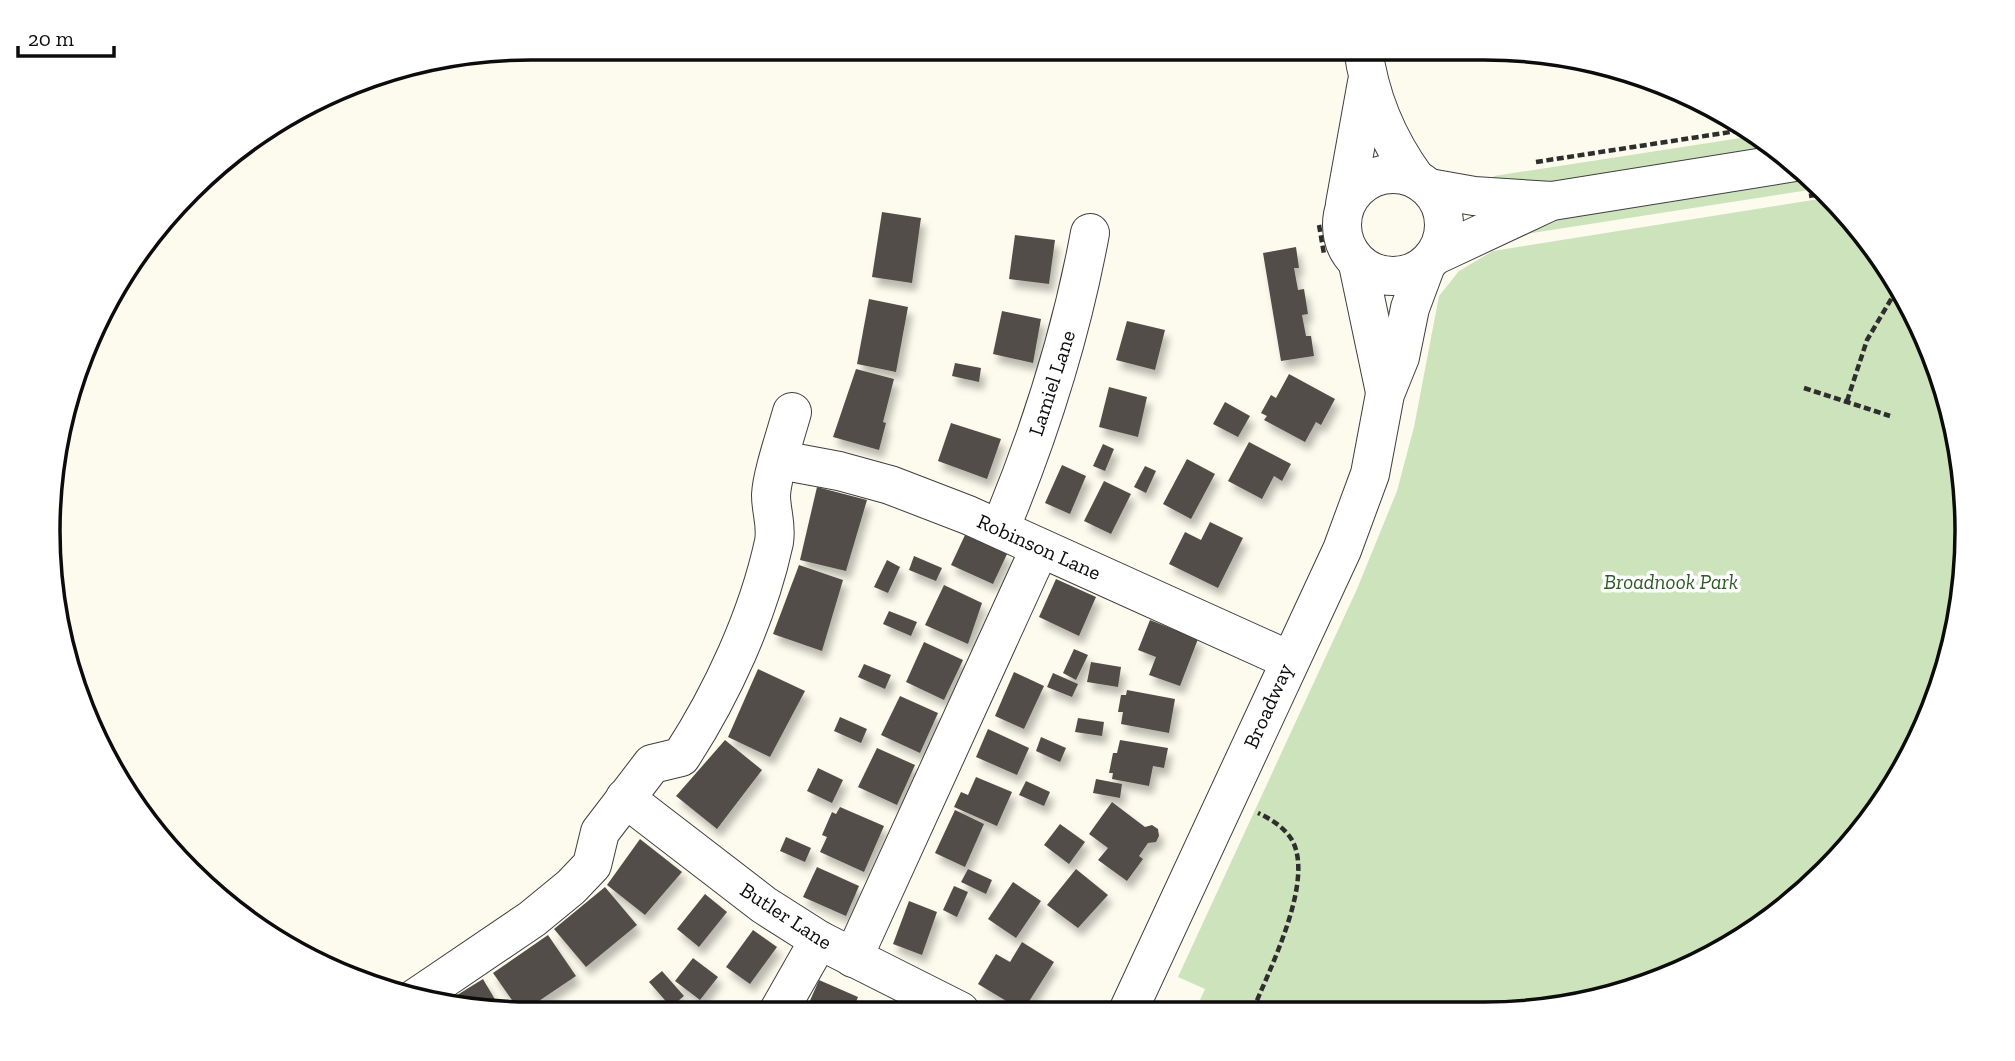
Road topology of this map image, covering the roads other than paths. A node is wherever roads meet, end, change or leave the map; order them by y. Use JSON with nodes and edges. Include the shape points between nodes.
{"nodes":[{"id":1,"x":1365,"y":64,"type":"edge"},
{"id":2,"x":1780,"y":164,"type":"edge"},
{"id":3,"x":1422,"y":183,"type":"junction"},
{"id":4,"x":1552,"y":201,"type":"junction"},
{"id":5,"x":1333,"y":209,"type":"junction"},
{"id":6,"x":1090,"y":233,"type":"dead end"},
{"id":7,"x":1430,"y":260,"type":"junction"},
{"id":8,"x":1343,"y":263,"type":"junction"},
{"id":9,"x":1385,"y":394,"type":"junction"},
{"id":10,"x":792,"y":412,"type":"dead end"},
{"id":11,"x":776,"y":477,"type":"junction"},
{"id":12,"x":1000,"y":529,"type":"junction"},
{"id":13,"x":1040,"y":548,"type":"junction"},
{"id":14,"x":1289,"y":660,"type":"junction"},
{"id":15,"x":625,"y":799,"type":"junction"},
{"id":16,"x":819,"y":940,"type":"junction"},
{"id":17,"x":853,"y":958,"type":"junction"},
{"id":18,"x":428,"y":989,"type":"edge"},
{"id":19,"x":784,"y":1002,"type":"edge"},
{"id":20,"x":942,"y":1002,"type":"edge"},
{"id":21,"x":1132,"y":1002,"type":"edge"}],
"edges":[{"from":1,"to":3,"type":"street","via":[[1399,156]]},
{"from":1,"to":5,"type":"street"},
{"from":2,"to":4,"type":"street"},
{"from":3,"to":4,"type":"street","via":[[1474,196]]},
{"from":3,"to":5,"type":"street","via":[[1403,174],[1375,176]]},
{"from":3,"to":7,"type":"street","via":[[1444,216],[1444,232]]},
{"from":4,"to":7,"type":"street"},
{"from":5,"to":8,"type":"street","via":[[1348,251]]},
{"from":6,"to":12,"type":"street","name":"Lamiel Lane","via":[[1057,376]]},
{"from":7,"to":8,"type":"street","via":[[1404,275],[1388,276]]},
{"from":7,"to":9,"type":"street","name":"Broadway","via":[[1409,308],[1400,357]]},
{"from":8,"to":9,"type":"street","name":"Broadway","via":[[1374,327]]},
{"from":9,"to":14,"type":"street","name":"Broadway","via":[[1366,486],[1342,550]]},
{"from":10,"to":11,"type":"street"},
{"from":11,"to":12,"type":"street","name":"Robinson Lane","via":[[839,471],[890,485]]},
{"from":11,"to":15,"type":"street","via":[[774,543],[709,715],[681,757],[652,764]]},
{"from":12,"to":13,"type":"street","name":"Robinson Lane"},
{"from":13,"to":14,"type":"street","name":"Robinson Lane"},
{"from":13,"to":17,"type":"street"},
{"from":14,"to":21,"type":"street","name":"Broadway"},
{"from":15,"to":16,"type":"street","name":"Butler Lane","via":[[764,905]]},
{"from":15,"to":18,"type":"street","via":[[600,832],[592,865],[571,887]]},
{"from":16,"to":17,"type":"street","name":"Butler Lane"},
{"from":16,"to":19,"type":"street"},
{"from":17,"to":20,"type":"street","name":"Butler Lane"}]}
